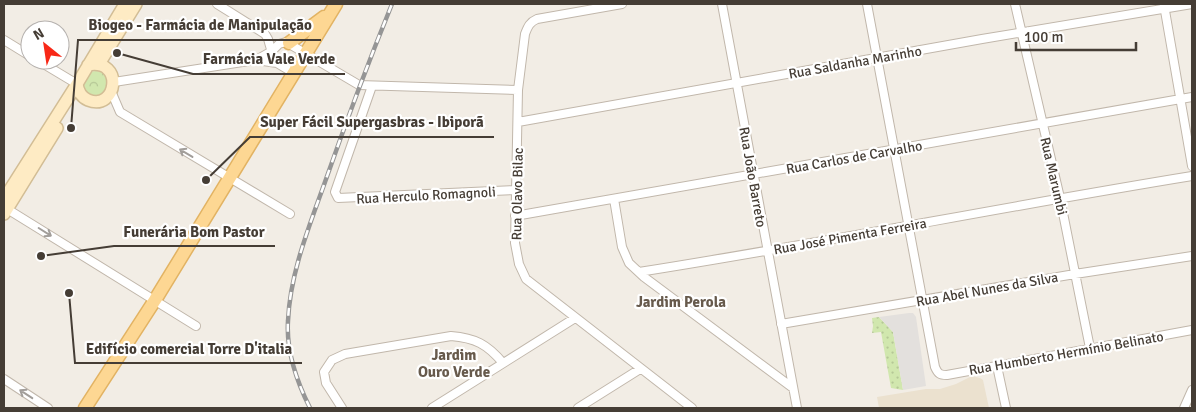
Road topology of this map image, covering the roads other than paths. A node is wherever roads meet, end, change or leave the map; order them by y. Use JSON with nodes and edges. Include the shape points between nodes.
{"nodes":[{"id":1,"x":125,"y":4,"type":"edge"},
{"id":2,"x":136,"y":4,"type":"edge"},
{"id":3,"x":217,"y":4,"type":"edge"},
{"id":4,"x":622,"y":4,"type":"edge"},
{"id":5,"x":722,"y":4,"type":"edge"},
{"id":6,"x":867,"y":4,"type":"edge"},
{"id":7,"x":1015,"y":4,"type":"edge"},
{"id":8,"x":1192,"y":4,"type":"edge"},
{"id":9,"x":1165,"y":6,"type":"edge"},
{"id":10,"x":333,"y":8,"type":"edge"},
{"id":11,"x":1021,"y":32,"type":"junction"},
{"id":12,"x":4,"y":40,"type":"edge"},
{"id":13,"x":288,"y":43,"type":"junction"},
{"id":14,"x":20,"y":50,"type":"edge"},
{"id":15,"x":272,"y":51,"type":"junction"},
{"id":16,"x":305,"y":54,"type":"junction"},
{"id":17,"x":877,"y":58,"type":"junction"},
{"id":18,"x":256,"y":60,"type":"junction"},
{"id":19,"x":277,"y":63,"type":"junction"},
{"id":20,"x":94,"y":65,"type":"junction"},
{"id":21,"x":51,"y":70,"type":"edge"},
{"id":22,"x":292,"y":72,"type":"junction"},
{"id":23,"x":737,"y":84,"type":"junction"},
{"id":24,"x":372,"y":86,"type":"junction"},
{"id":25,"x":112,"y":87,"type":"junction"},
{"id":26,"x":78,"y":88,"type":"junction"},
{"id":27,"x":518,"y":90,"type":"junction"},
{"id":28,"x":1192,"y":97,"type":"edge"},
{"id":29,"x":1181,"y":99,"type":"junction"},
{"id":30,"x":518,"y":122,"type":"junction"},
{"id":31,"x":1043,"y":123,"type":"junction"},
{"id":32,"x":893,"y":150,"type":"junction"},
{"id":33,"x":1192,"y":166,"type":"edge"},
{"id":34,"x":753,"y":174,"type":"junction"},
{"id":35,"x":1192,"y":176,"type":"edge"},
{"id":36,"x":228,"y":178,"type":"junction"},
{"id":37,"x":516,"y":190,"type":"junction"},
{"id":38,"x":1060,"y":198,"type":"junction"},
{"id":39,"x":614,"y":199,"type":"junction"},
{"id":40,"x":4,"y":207,"type":"edge"},
{"id":41,"x":290,"y":214,"type":"dead end"},
{"id":42,"x":515,"y":216,"type":"junction"},
{"id":43,"x":908,"y":226,"type":"junction"},
{"id":44,"x":767,"y":252,"type":"junction"},
{"id":45,"x":1192,"y":256,"type":"edge"},
{"id":46,"x":639,"y":272,"type":"junction"},
{"id":47,"x":1075,"y":274,"type":"junction"},
{"id":48,"x":155,"y":300,"type":"junction"},
{"id":49,"x":923,"y":300,"type":"junction"},
{"id":50,"x":575,"y":318,"type":"junction"},
{"id":51,"x":781,"y":324,"type":"junction"},
{"id":52,"x":196,"y":326,"type":"dead end"},
{"id":53,"x":1192,"y":330,"type":"edge"},
{"id":54,"x":1090,"y":348,"type":"junction"},
{"id":55,"x":503,"y":363,"type":"junction"},
{"id":56,"x":997,"y":366,"type":"junction"},
{"id":57,"x":640,"y":369,"type":"junction"},
{"id":58,"x":4,"y":379,"type":"edge"},
{"id":59,"x":793,"y":388,"type":"junction"},
{"id":60,"x":1192,"y":390,"type":"edge"},
{"id":61,"x":48,"y":408,"type":"edge"},
{"id":62,"x":85,"y":408,"type":"edge"},
{"id":63,"x":342,"y":408,"type":"edge"},
{"id":64,"x":432,"y":408,"type":"edge"},
{"id":65,"x":578,"y":408,"type":"edge"},
{"id":66,"x":692,"y":408,"type":"edge"},
{"id":67,"x":797,"y":408,"type":"edge"},
{"id":68,"x":1006,"y":408,"type":"edge"},
{"id":69,"x":1184,"y":408,"type":"edge"}],
"edges":[{"from":1,"to":20,"type":"main road"},
{"from":2,"to":20,"type":"main road"},
{"from":3,"to":15,"type":"street","via":[[265,34]]},
{"from":4,"to":27,"type":"street","name":"Rua Olavo Bilac","via":[[531,21],[525,34]]},
{"from":5,"to":23,"type":"street","name":"Rua João Barreto"},
{"from":6,"to":17,"type":"street"},
{"from":7,"to":11,"type":"street","name":"Rua Marumbi"},
{"from":8,"to":9,"type":"street","name":"Rua Saldanha Marinho"},
{"from":9,"to":11,"type":"street","name":"Rua Saldanha Marinho"},
{"from":9,"to":29,"type":"street"},
{"from":10,"to":13,"type":"main road"},
{"from":10,"to":16,"type":"main road"},
{"from":11,"to":17,"type":"street","name":"Rua Saldanha Marinho"},
{"from":11,"to":31,"type":"street","name":"Rua Marumbi"},
{"from":12,"to":14,"type":"street"},
{"from":13,"to":15,"type":"street","via":[[279,44]]},
{"from":13,"to":16,"type":"street"},
{"from":15,"to":18,"type":"street"},
{"from":15,"to":19,"type":"street"},
{"from":16,"to":22,"type":"main road"},
{"from":16,"to":24,"type":"street","via":[[360,85]]},
{"from":17,"to":23,"type":"street","name":"Rua Saldanha Marinho"},
{"from":17,"to":32,"type":"street"},
{"from":18,"to":19,"type":"street"},
{"from":18,"to":25,"type":"street"},
{"from":19,"to":22,"type":"street"},
{"from":20,"to":25,"type":"main road","via":[[109,70]]},
{"from":20,"to":26,"type":"main road"},
{"from":21,"to":26,"type":"street"},
{"from":22,"to":36,"type":"main road"},
{"from":23,"to":30,"type":"street","name":"Rua Saldanha Marinho"},
{"from":23,"to":34,"type":"street","name":"Rua João Barreto"},
{"from":24,"to":27,"type":"street"},
{"from":24,"to":37,"type":"street","name":"Rua Herculo Romagnoli","via":[[336,196]]},
{"from":25,"to":26,"type":"main road","via":[[104,98],[94,101],[83,97]]},
{"from":36,"to":25,"type":"street","one_way":true,"via":[[120,112]]},
{"from":26,"to":40,"type":"main road"},
{"from":27,"to":30,"type":"street","name":"Rua Olavo Bilac"},
{"from":28,"to":29,"type":"street","name":"Rua Carlos de Carvalho"},
{"from":29,"to":31,"type":"street","name":"Rua Carlos de Carvalho"},
{"from":29,"to":33,"type":"street"},
{"from":30,"to":37,"type":"street","name":"Rua Olavo Bilac"},
{"from":31,"to":32,"type":"street","name":"Rua Carlos de Carvalho"},
{"from":31,"to":38,"type":"street","name":"Rua Marumbi"},
{"from":32,"to":34,"type":"street","name":"Rua Carlos de Carvalho"},
{"from":32,"to":43,"type":"street"},
{"from":34,"to":39,"type":"street","name":"Rua Carlos de Carvalho"},
{"from":34,"to":44,"type":"street","name":"Rua João Barreto"},
{"from":35,"to":38,"type":"street","name":"Rua José Pimenta Ferreira"},
{"from":36,"to":41,"type":"street"},
{"from":36,"to":48,"type":"main road"},
{"from":37,"to":42,"type":"street","name":"Rua Olavo Bilac"},
{"from":38,"to":43,"type":"street","name":"Rua José Pimenta Ferreira"},
{"from":38,"to":47,"type":"street","name":"Rua Marumbi"},
{"from":39,"to":42,"type":"street","name":"Rua Carlos de Carvalho"},
{"from":39,"to":46,"type":"street","via":[[622,247],[629,263]]},
{"from":40,"to":48,"type":"street","one_way":true},
{"from":42,"to":50,"type":"street","name":"Rua Olavo Bilac","via":[[515,243],[526,280]]},
{"from":43,"to":44,"type":"street","name":"Rua José Pimenta Ferreira"},
{"from":43,"to":49,"type":"street"},
{"from":44,"to":46,"type":"street","name":"Rua José Pimenta Ferreira"},
{"from":44,"to":51,"type":"street","name":"Rua João Barreto"},
{"from":45,"to":47,"type":"street","name":"Rua Abel Nunes da Silva"},
{"from":46,"to":59,"type":"street"},
{"from":47,"to":49,"type":"street","name":"Rua Abel Nunes da Silva"},
{"from":47,"to":54,"type":"street","name":"Rua Marumbi"},
{"from":48,"to":52,"type":"street"},
{"from":48,"to":62,"type":"main road"},
{"from":49,"to":51,"type":"street","name":"Rua Abel Nunes da Silva"},
{"from":49,"to":56,"type":"street","name":"Rua Humberto Hermínio Belinato","via":[[938,374]]},
{"from":50,"to":55,"type":"street"},
{"from":50,"to":57,"type":"street","name":"Rua Olavo Bilac"},
{"from":51,"to":59,"type":"street","name":"Rua João Barreto"},
{"from":53,"to":54,"type":"street","name":"Rua Humberto Hermínio Belinato"},
{"from":54,"to":56,"type":"street","name":"Rua Humberto Hermínio Belinato"},
{"from":55,"to":63,"type":"street","via":[[484,344],[451,336],[345,354],[332,360],[324,372],[326,383]]},
{"from":55,"to":64,"type":"street"},
{"from":56,"to":68,"type":"street"},
{"from":57,"to":65,"type":"street"},
{"from":57,"to":66,"type":"street","name":"Rua Olavo Bilac"},
{"from":61,"to":58,"type":"street","one_way":true},
{"from":59,"to":67,"type":"street","name":"Rua João Barreto"},
{"from":60,"to":69,"type":"street"}]}
